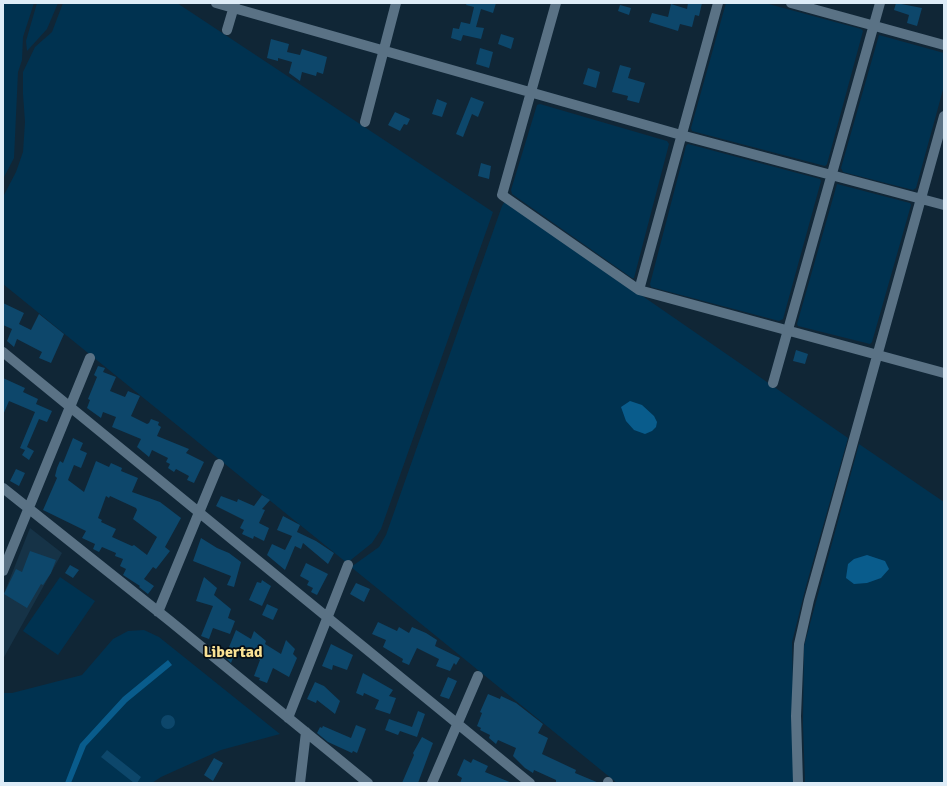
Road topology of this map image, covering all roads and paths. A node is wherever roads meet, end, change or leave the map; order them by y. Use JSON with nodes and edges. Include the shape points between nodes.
{"nodes":[{"id":1,"x":216,"y":3,"type":"edge"},
{"id":2,"x":396,"y":3,"type":"edge"},
{"id":3,"x":556,"y":3,"type":"edge"},
{"id":4,"x":718,"y":3,"type":"edge"},
{"id":5,"x":791,"y":3,"type":"edge"},
{"id":6,"x":880,"y":3,"type":"edge"},
{"id":7,"x":234,"y":6,"type":"edge"},
{"id":8,"x":874,"y":26,"type":"junction"},
{"id":9,"x":227,"y":30,"type":"dead end"},
{"id":10,"x":944,"y":44,"type":"edge"},
{"id":11,"x":384,"y":51,"type":"junction"},
{"id":12,"x":532,"y":92,"type":"junction"},
{"id":13,"x":944,"y":116,"type":"edge"},
{"id":14,"x":365,"y":122,"type":"dead end"},
{"id":15,"x":681,"y":135,"type":"junction"},
{"id":16,"x":832,"y":174,"type":"junction"},
{"id":17,"x":921,"y":199,"type":"junction"},
{"id":18,"x":944,"y":205,"type":"edge"},
{"id":19,"x":639,"y":290,"type":"junction"},
{"id":20,"x":787,"y":331,"type":"junction"},
{"id":21,"x":3,"y":352,"type":"edge"},
{"id":22,"x":877,"y":356,"type":"junction"},
{"id":23,"x":90,"y":358,"type":"dead end"},
{"id":24,"x":944,"y":373,"type":"edge"},
{"id":25,"x":772,"y":383,"type":"dead end"},
{"id":26,"x":70,"y":407,"type":"junction"},
{"id":27,"x":219,"y":464,"type":"dead end"},
{"id":28,"x":3,"y":488,"type":"edge"},
{"id":29,"x":28,"y":509,"type":"junction"},
{"id":30,"x":199,"y":512,"type":"junction"},
{"id":31,"x":348,"y":566,"type":"dead end"},
{"id":32,"x":3,"y":571,"type":"edge"},
{"id":33,"x":158,"y":612,"type":"junction"},
{"id":34,"x":327,"y":618,"type":"junction"},
{"id":35,"x":478,"y":676,"type":"dead end"},
{"id":36,"x":288,"y":718,"type":"junction"},
{"id":37,"x":458,"y":724,"type":"junction"},
{"id":38,"x":306,"y":732,"type":"junction"},
{"id":39,"x":300,"y":783,"type":"edge"},
{"id":40,"x":368,"y":783,"type":"edge"},
{"id":41,"x":432,"y":783,"type":"edge"},
{"id":42,"x":530,"y":783,"type":"edge"},
{"id":43,"x":798,"y":783,"type":"edge"}],
"edges":[{"from":1,"to":7,"type":"street"},
{"from":2,"to":11,"type":"street"},
{"from":3,"to":12,"type":"street"},
{"from":4,"to":15,"type":"street"},
{"from":5,"to":8,"type":"street"},
{"from":6,"to":8,"type":"street"},
{"from":7,"to":9,"type":"street"},
{"from":7,"to":11,"type":"street"},
{"from":8,"to":10,"type":"street"},
{"from":8,"to":16,"type":"street"},
{"from":11,"to":12,"type":"street"},
{"from":11,"to":14,"type":"street"},
{"from":12,"to":15,"type":"street"},
{"from":12,"to":19,"type":"street","via":[[502,195]]},
{"from":13,"to":17,"type":"street"},
{"from":15,"to":16,"type":"street"},
{"from":15,"to":19,"type":"street"},
{"from":16,"to":17,"type":"street"},
{"from":16,"to":20,"type":"street"},
{"from":17,"to":18,"type":"street"},
{"from":17,"to":22,"type":"street"},
{"from":19,"to":20,"type":"street"},
{"from":20,"to":22,"type":"street"},
{"from":20,"to":25,"type":"street"},
{"from":21,"to":26,"type":"street"},
{"from":22,"to":24,"type":"street"},
{"from":22,"to":43,"type":"street","via":[[799,644],[796,716]]},
{"from":23,"to":26,"type":"street"},
{"from":26,"to":29,"type":"street"},
{"from":26,"to":30,"type":"street"},
{"from":27,"to":30,"type":"street"},
{"from":28,"to":29,"type":"street"},
{"from":29,"to":32,"type":"street"},
{"from":29,"to":33,"type":"street"},
{"from":30,"to":33,"type":"street"},
{"from":30,"to":34,"type":"street"},
{"from":31,"to":34,"type":"street"},
{"from":33,"to":36,"type":"street"},
{"from":34,"to":36,"type":"street"},
{"from":34,"to":37,"type":"street"},
{"from":35,"to":37,"type":"street"},
{"from":36,"to":38,"type":"street"},
{"from":37,"to":41,"type":"street"},
{"from":37,"to":42,"type":"street"},
{"from":38,"to":39,"type":"street"},
{"from":38,"to":40,"type":"street"}]}
